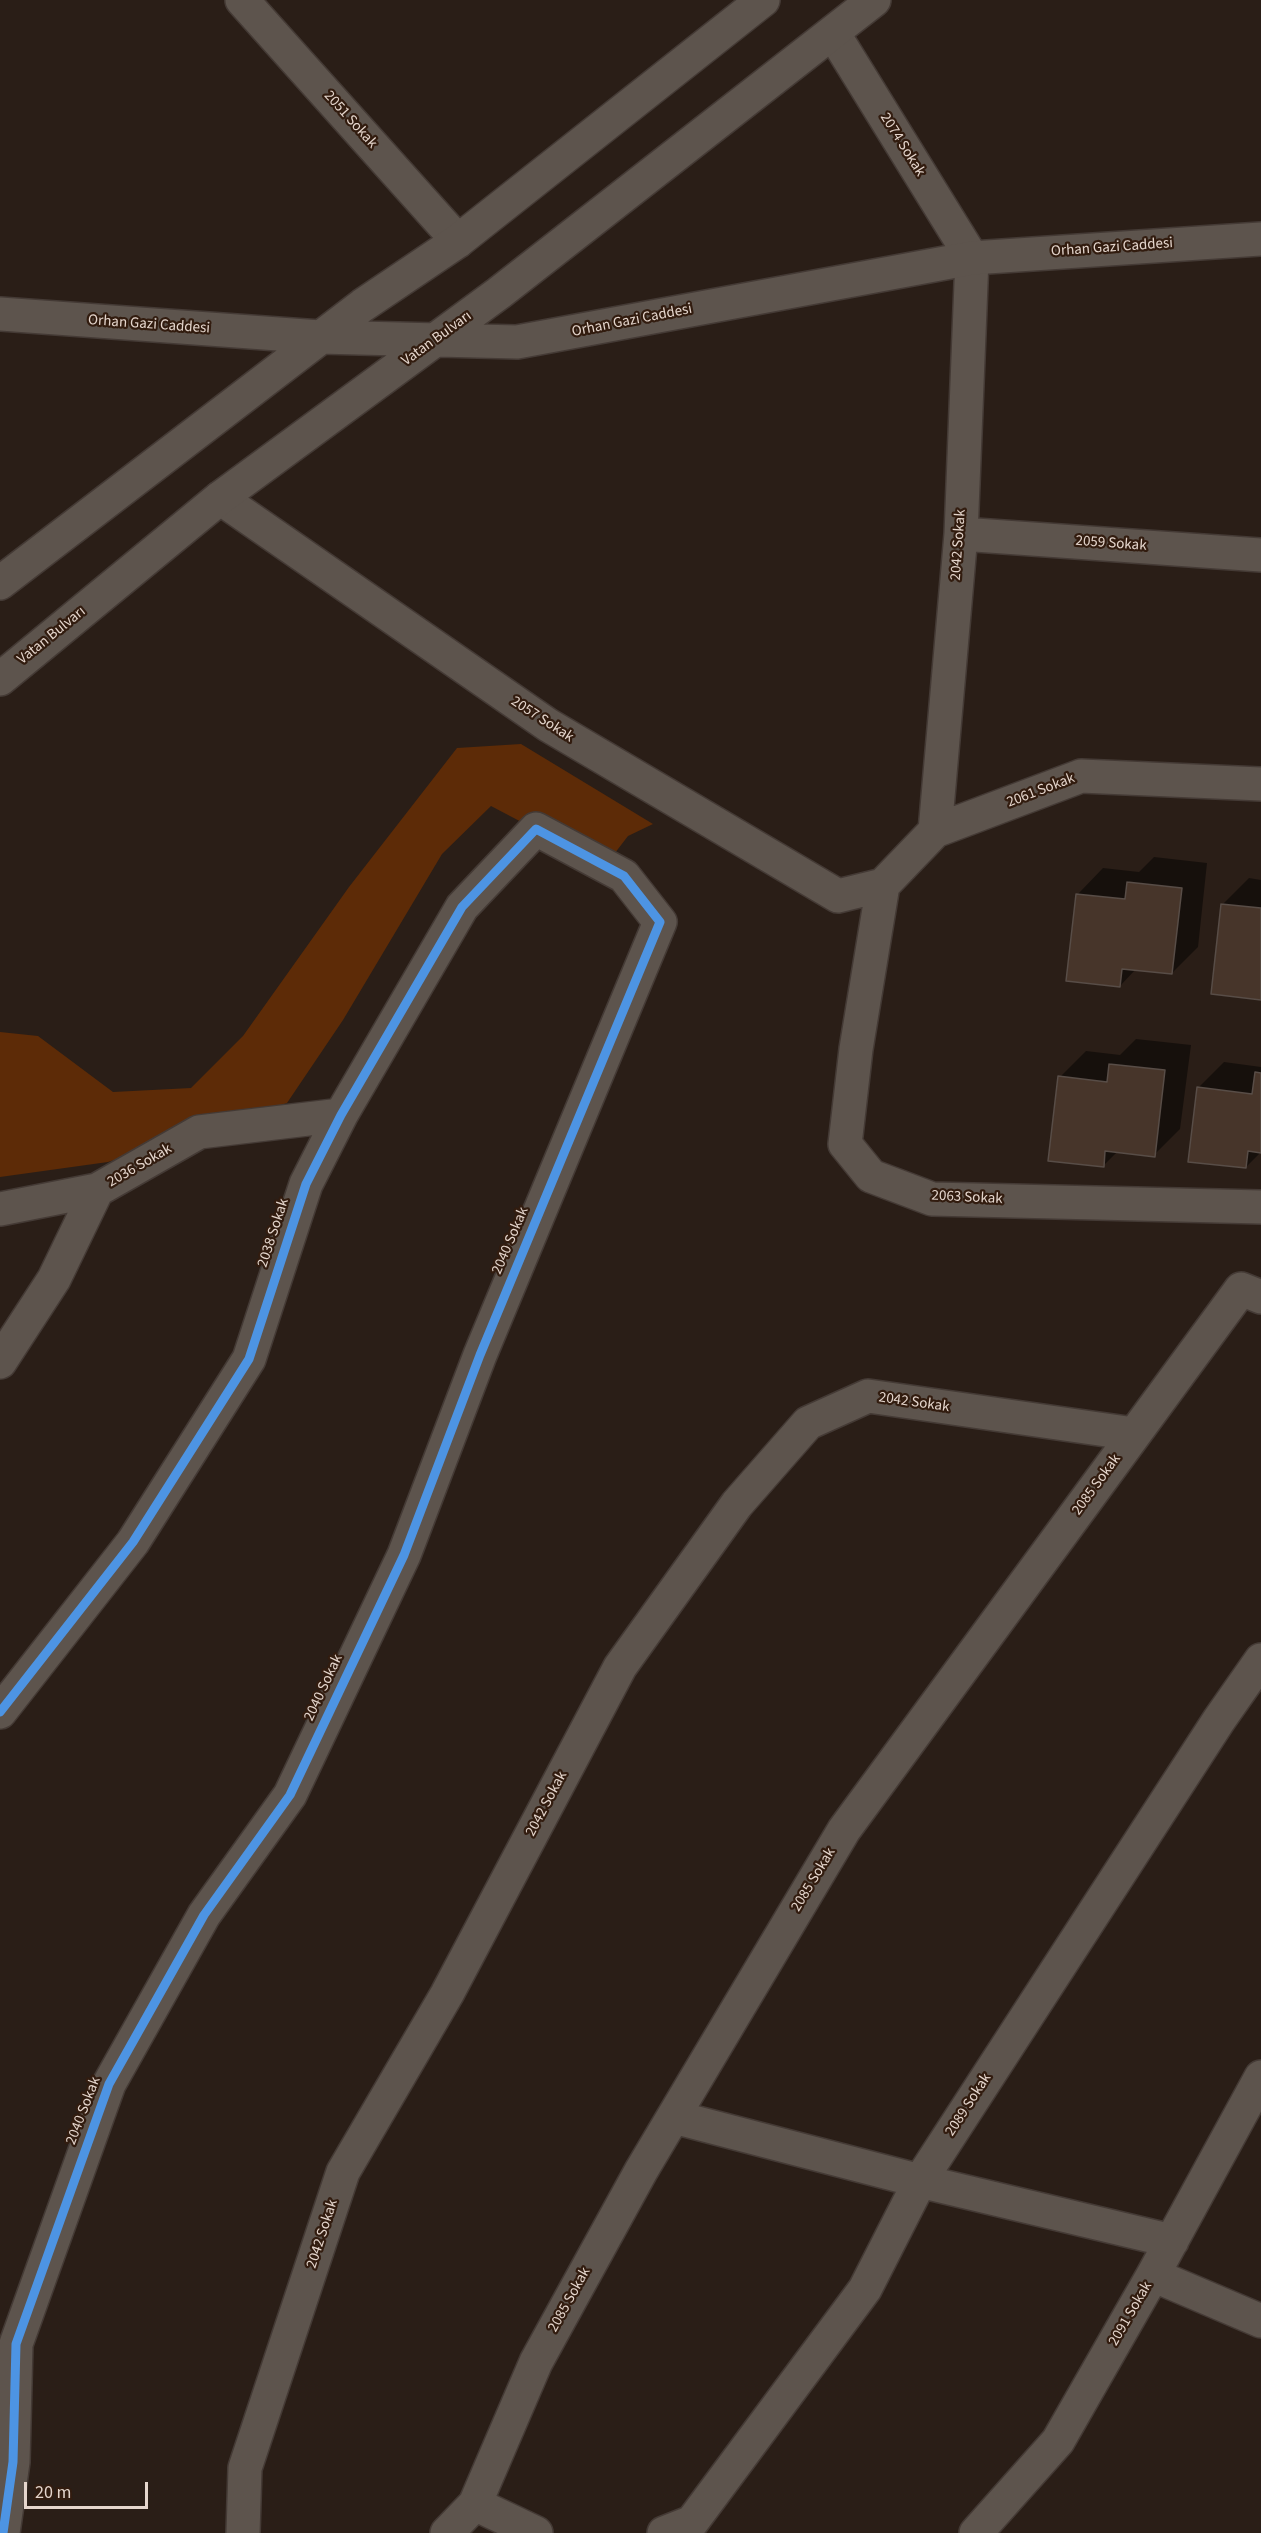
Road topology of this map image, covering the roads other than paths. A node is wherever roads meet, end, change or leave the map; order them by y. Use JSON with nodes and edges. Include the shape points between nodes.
{"nodes":[{"id":1,"x":242,"y":0,"type":"edge"},
{"id":2,"x":763,"y":0,"type":"edge"},
{"id":3,"x":874,"y":0,"type":"edge"},
{"id":4,"x":832,"y":33,"type":"junction"},
{"id":5,"x":1261,"y":239,"type":"edge"},
{"id":6,"x":458,"y":241,"type":"junction"},
{"id":7,"x":972,"y":258,"type":"junction"},
{"id":8,"x":0,"y":314,"type":"edge"},
{"id":9,"x":321,"y":337,"type":"junction"},
{"id":10,"x":435,"y":340,"type":"junction"},
{"id":11,"x":220,"y":498,"type":"junction"},
{"id":12,"x":961,"y":534,"type":"junction"},
{"id":13,"x":1261,"y":555,"type":"edge"},
{"id":14,"x":0,"y":583,"type":"edge"},
{"id":15,"x":0,"y":679,"type":"edge"},
{"id":16,"x":1261,"y":783,"type":"edge"},
{"id":17,"x":935,"y":831,"type":"junction"},
{"id":18,"x":605,"y":866,"type":"joint"},
{"id":19,"x":883,"y":885,"type":"junction"},
{"id":20,"x":340,"y":1115,"type":"junction"},
{"id":21,"x":97,"y":1190,"type":"junction"},
{"id":22,"x":1261,"y":1207,"type":"edge"},
{"id":23,"x":0,"y":1209,"type":"edge"},
{"id":24,"x":1261,"y":1297,"type":"edge"},
{"id":25,"x":0,"y":1362,"type":"edge"},
{"id":26,"x":1134,"y":1434,"type":"junction"},
{"id":27,"x":1261,"y":1660,"type":"edge"},
{"id":28,"x":0,"y":1712,"type":"edge"},
{"id":29,"x":1261,"y":2077,"type":"edge"},
{"id":30,"x":674,"y":2117,"type":"junction"},
{"id":31,"x":920,"y":2181,"type":"junction"},
{"id":32,"x":1172,"y":2241,"type":"junction"},
{"id":33,"x":1153,"y":2275,"type":"junction"},
{"id":34,"x":1261,"y":2321,"type":"edge"},
{"id":35,"x":475,"y":2504,"type":"junction"},
{"id":36,"x":3,"y":2533,"type":"edge"},
{"id":37,"x":243,"y":2533,"type":"edge"},
{"id":38,"x":447,"y":2533,"type":"edge"},
{"id":39,"x":536,"y":2533,"type":"edge"},
{"id":40,"x":664,"y":2533,"type":"edge"},
{"id":41,"x":976,"y":2533,"type":"edge"}],
"edges":[{"from":1,"to":6,"type":"street","name":"2051 Sokak"},
{"from":2,"to":6,"type":"street"},
{"from":3,"to":4,"type":"street","name":"Vatan Bulvarı"},
{"from":4,"to":7,"type":"street","name":"2074 Sokak"},
{"from":4,"to":10,"type":"street","name":"Vatan Bulvarı"},
{"from":5,"to":7,"type":"street","name":"Orhan Gazi Caddesi"},
{"from":6,"to":9,"type":"street"},
{"from":7,"to":10,"type":"street","name":"Orhan Gazi Caddesi","via":[[517,342]]},
{"from":7,"to":12,"type":"street","name":"2042 Sokak"},
{"from":8,"to":9,"type":"street","name":"Orhan Gazi Caddesi"},
{"from":9,"to":10,"type":"street","name":"Orhan Gazi Caddesi"},
{"from":9,"to":14,"type":"street"},
{"from":10,"to":11,"type":"street","name":"Vatan Bulvarı"},
{"from":11,"to":15,"type":"street","name":"Vatan Bulvarı"},
{"from":11,"to":19,"type":"street","name":"2057 Sokak","via":[[548,725],[838,896]]},
{"from":12,"to":13,"type":"street","name":"2059 Sokak"},
{"from":12,"to":17,"type":"street","name":"2042 Sokak"},
{"from":16,"to":17,"type":"street","name":"2061 Sokak","via":[[1081,776]]},
{"from":17,"to":19,"type":"street","name":"2061 Sokak"},
{"from":18,"to":20,"type":"street","name":"2038 Sokak","via":[[536,829],[462,907]]},
{"from":18,"to":36,"type":"street","name":"2040 Sokak","via":[[624,876],[660,922],[480,1355],[399,1565],[290,1795],[204,1914],[109,2084],[15,2344],[14,2462]]},
{"from":19,"to":22,"type":"street","name":"2063 Sokak","via":[[845,1144],[871,1176],[932,1199]]},
{"from":20,"to":21,"type":"street","name":"2036 Sokak","via":[[199,1132]]},
{"from":20,"to":28,"type":"street","name":"2038 Sokak","via":[[306,1184],[249,1359],[133,1542]]},
{"from":21,"to":23,"type":"street"},
{"from":21,"to":25,"type":"street","name":"2036 Sokak","via":[[54,1279]]},
{"from":24,"to":26,"type":"street","name":"2085 Sokak","via":[[1241,1289]]},
{"from":26,"to":30,"type":"street","name":"2085 Sokak","via":[[844,1830]]},
{"from":26,"to":37,"type":"street","name":"2042 Sokak","via":[[868,1396],[808,1423],[737,1504],[620,1667],[447,1994],[343,2172],[245,2468]]},
{"from":27,"to":31,"type":"street","name":"2089 Sokak"},
{"from":29,"to":32,"type":"street","name":"2091 Sokak"},
{"from":30,"to":31,"type":"street"},
{"from":30,"to":35,"type":"street","name":"2085 Sokak","via":[[536,2362]]},
{"from":31,"to":32,"type":"street"},
{"from":31,"to":40,"type":"street","name":"2089 Sokak","via":[[865,2289],[692,2522]]},
{"from":32,"to":33,"type":"street","name":"2091 Sokak"},
{"from":33,"to":34,"type":"street"},
{"from":33,"to":41,"type":"street","name":"2091 Sokak","via":[[1058,2441]]},
{"from":35,"to":38,"type":"street","name":"2085 Sokak"},
{"from":35,"to":39,"type":"street"}]}
